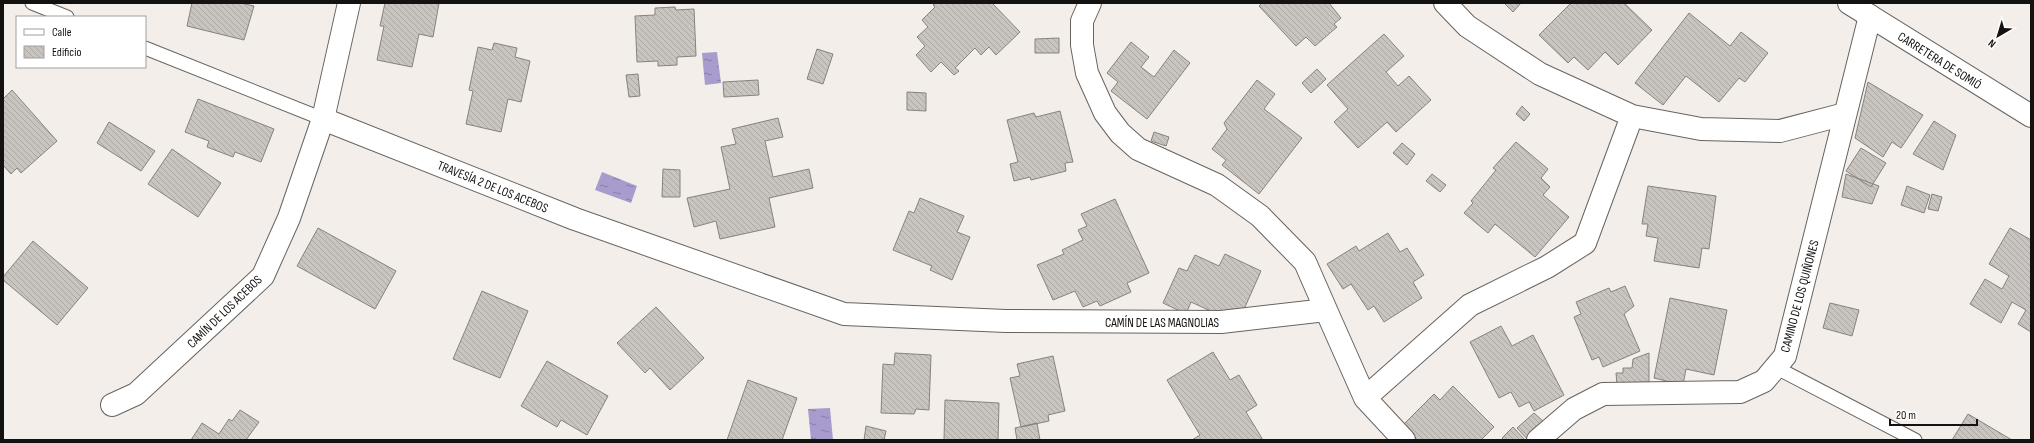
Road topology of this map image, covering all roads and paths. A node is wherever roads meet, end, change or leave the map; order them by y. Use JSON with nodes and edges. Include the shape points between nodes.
{"nodes":[{"id":1,"x":32,"y":3,"type":"edge"},
{"id":2,"x":349,"y":3,"type":"edge"},
{"id":3,"x":1090,"y":3,"type":"edge"},
{"id":4,"x":1445,"y":3,"type":"edge"},
{"id":5,"x":1849,"y":3,"type":"edge"},
{"id":6,"x":64,"y":16,"type":"edge"},
{"id":7,"x":1870,"y":16,"type":"junction"},
{"id":8,"x":146,"y":48,"type":"edge"},
{"id":9,"x":1845,"y":114,"type":"junction"},
{"id":10,"x":1632,"y":116,"type":"junction"},
{"id":11,"x":2031,"y":116,"type":"edge"},
{"id":12,"x":323,"y":119,"type":"junction"},
{"id":13,"x":1326,"y":310,"type":"junction"},
{"id":14,"x":844,"y":314,"type":"joint"},
{"id":15,"x":1775,"y":367,"type":"junction"},
{"id":16,"x":1365,"y":398,"type":"junction"},
{"id":17,"x":112,"y":404,"type":"dead end"},
{"id":18,"x":1404,"y":440,"type":"edge"},
{"id":19,"x":1538,"y":440,"type":"edge"},
{"id":20,"x":1915,"y":440,"type":"edge"}],
"edges":[{"from":1,"to":6,"type":"lane"},
{"from":2,"to":12,"type":"street","name":"CAMÍN DE LOS ACEBOS"},
{"from":3,"to":13,"type":"street","via":[[1082,20],[1082,45],[1087,73],[1105,113],[1120,133],[1138,149],[1217,185],[1260,216],[1305,262]]},
{"from":4,"to":10,"type":"street","via":[[1467,26],[1540,74]]},
{"from":5,"to":7,"type":"street","name":"CARRETERA DE SOMIÓ"},
{"from":7,"to":9,"type":"street","name":"CAMINO DE LOS QUIÑONES"},
{"from":7,"to":11,"type":"street","name":"CARRETERA DE SOMIÓ"},
{"from":8,"to":12,"type":"lane","name":"TRAVESÍA 2 DE LOS ACEBOS"},
{"from":9,"to":10,"type":"street","via":[[1780,131],[1701,129]]},
{"from":9,"to":15,"type":"street","name":"CAMINO DE LOS QUIÑONES","via":[[1785,356]]},
{"from":10,"to":16,"type":"street","via":[[1585,243],[1547,267],[1470,305]]},
{"from":12,"to":14,"type":"street","name":"TRAVESÍA 2 DE LOS ACEBOS","via":[[575,219]]},
{"from":12,"to":17,"type":"street","name":"CAMÍN DE LOS ACEBOS","via":[[289,218],[263,276],[136,394]]},
{"from":13,"to":14,"type":"street","name":"CAMÍN DE LAS MAGNOLIAS","via":[[1221,322],[1006,321]]},
{"from":13,"to":16,"type":"street"},
{"from":15,"to":19,"type":"street","name":"CAMINO DE LOS QUIÑONES","via":[[1764,381],[1740,392],[1603,394],[1574,409]]},
{"from":15,"to":20,"type":"lane"},
{"from":16,"to":18,"type":"street"}]}
